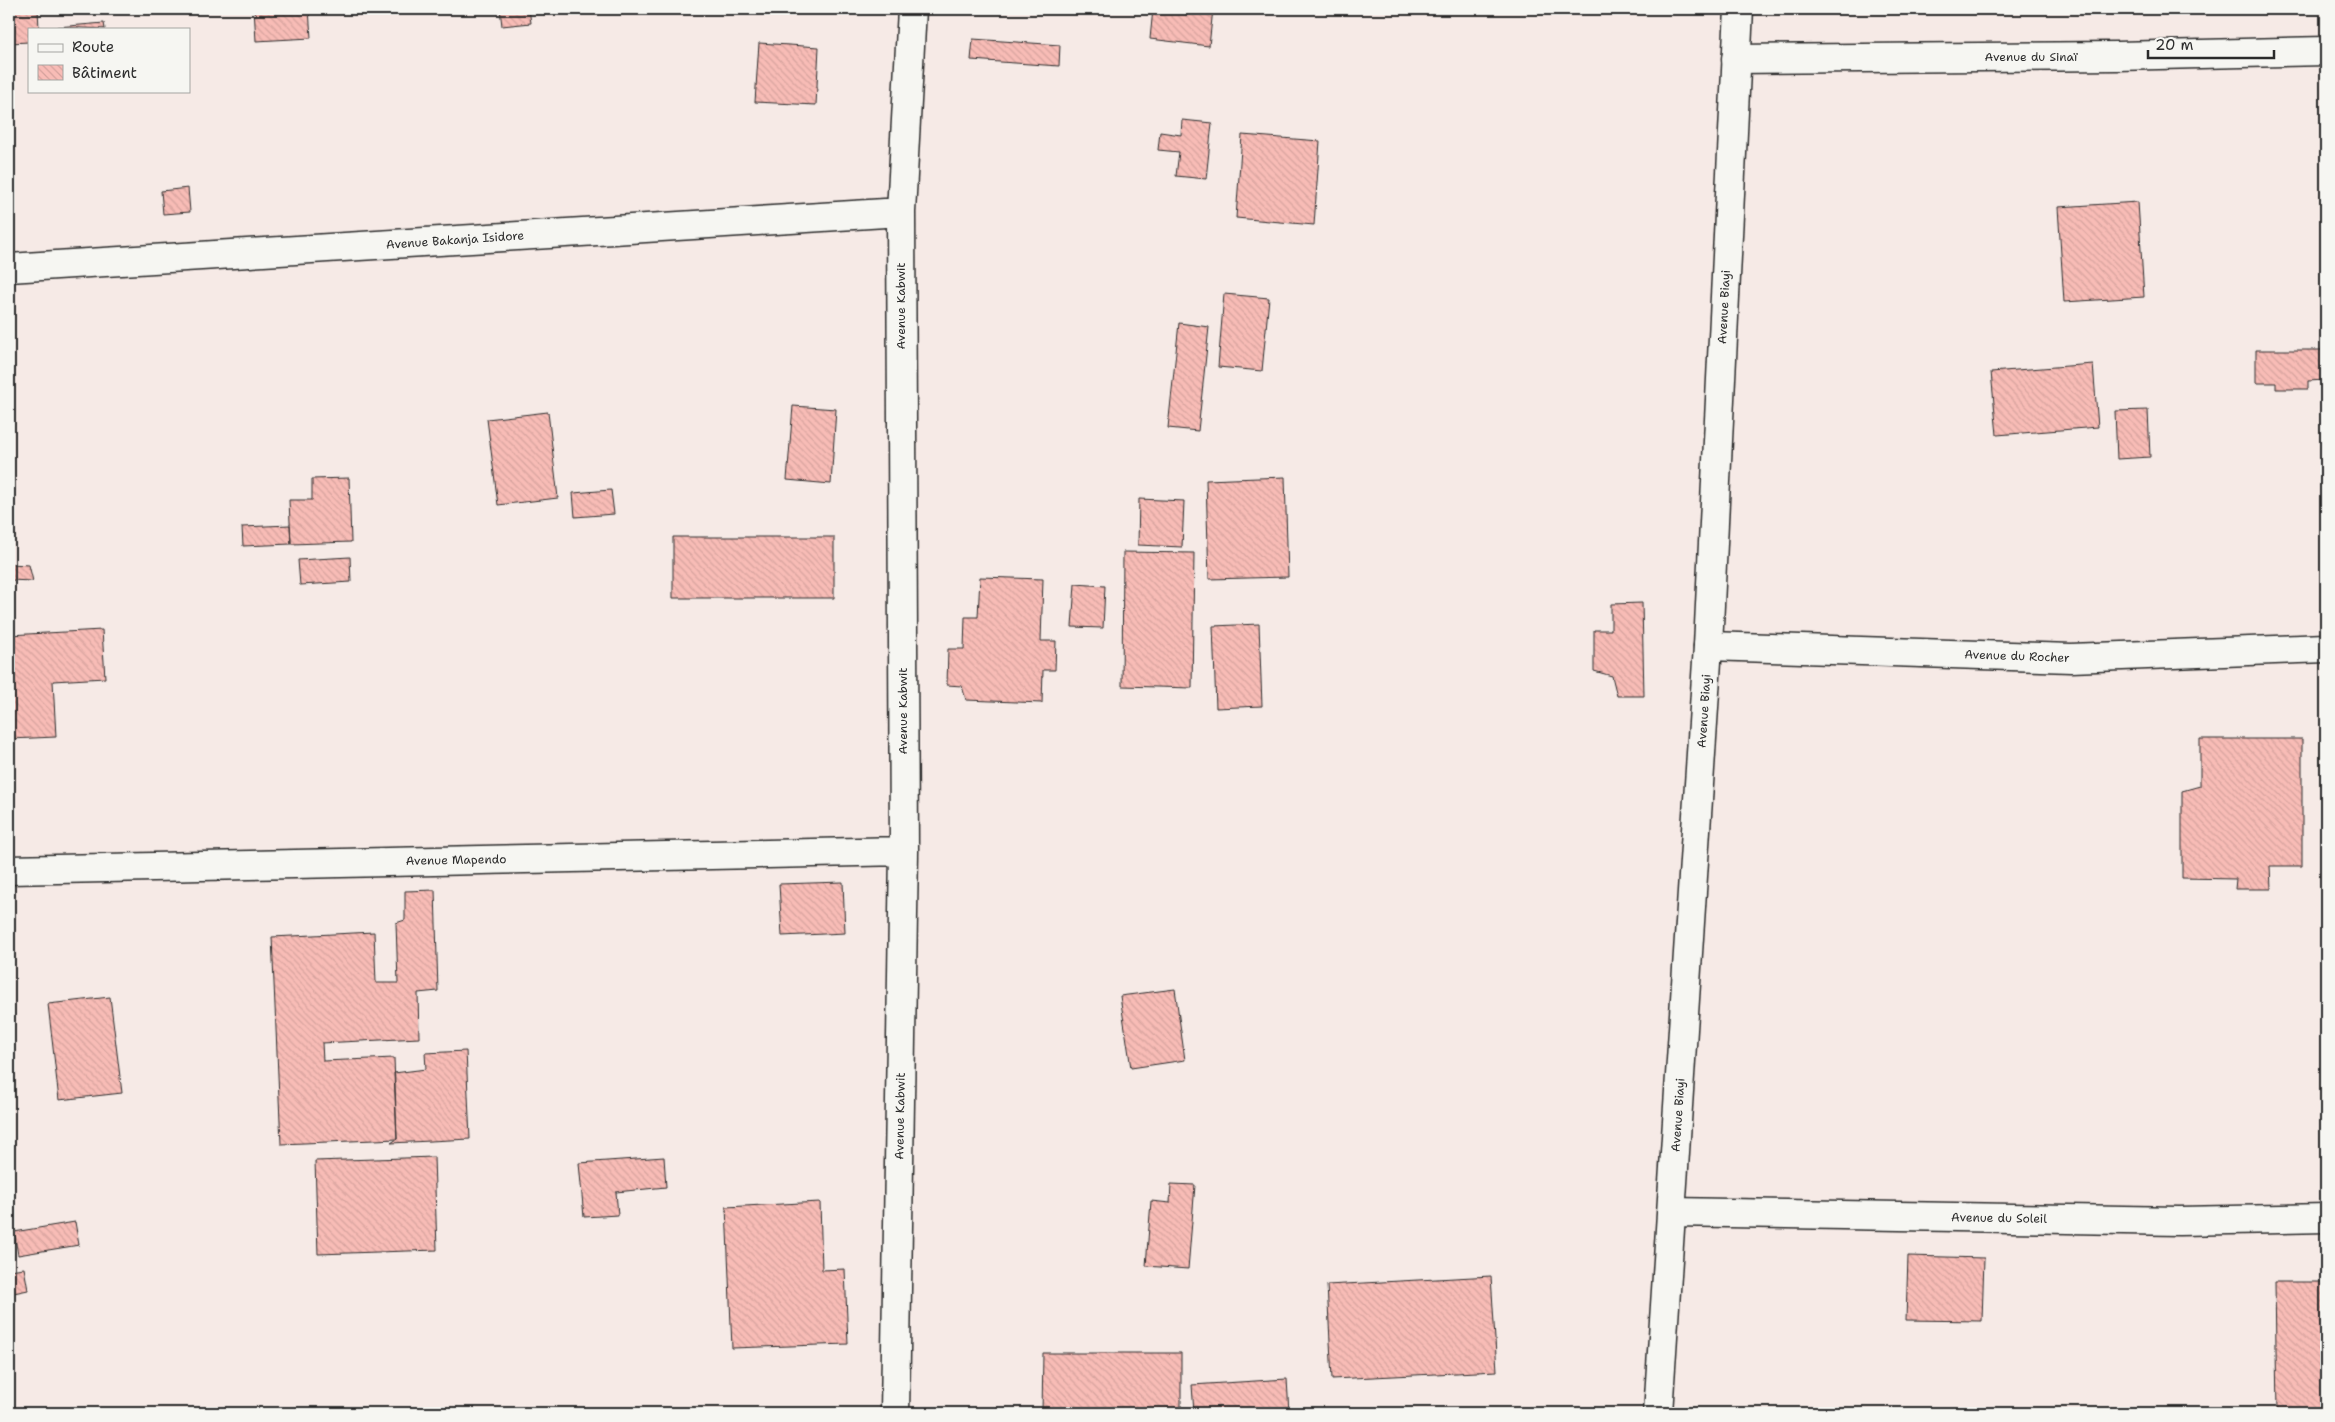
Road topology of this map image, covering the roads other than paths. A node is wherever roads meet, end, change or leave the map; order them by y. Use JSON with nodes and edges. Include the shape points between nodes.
{"nodes":[{"id":1,"x":912,"y":9,"type":"edge"},
{"id":2,"x":1739,"y":9,"type":"edge"},
{"id":3,"x":2326,"y":51,"type":"edge"},
{"id":4,"x":1736,"y":59,"type":"junction"},
{"id":5,"x":900,"y":212,"type":"junction"},
{"id":6,"x":9,"y":268,"type":"edge"},
{"id":7,"x":1708,"y":646,"type":"junction"},
{"id":8,"x":2326,"y":648,"type":"edge"},
{"id":9,"x":904,"y":850,"type":"junction"},
{"id":10,"x":9,"y":870,"type":"edge"},
{"id":11,"x":1672,"y":1212,"type":"junction"},
{"id":12,"x":2326,"y":1218,"type":"edge"},
{"id":13,"x":895,"y":1413,"type":"edge"},
{"id":14,"x":1658,"y":1413,"type":"edge"}],
"edges":[{"from":1,"to":5,"type":"street","name":"Avenue Kabwit"},
{"from":2,"to":4,"type":"street","name":"Avenue Biayi"},
{"from":3,"to":4,"type":"street","name":"Avenue du Sinaï"},
{"from":4,"to":7,"type":"street","name":"Avenue Biayi"},
{"from":5,"to":6,"type":"street","name":"Avenue Bakanja Isidore"},
{"from":5,"to":9,"type":"street","name":"Avenue Kabwit"},
{"from":7,"to":8,"type":"street","name":"Avenue du Rocher","via":[[2071,658]]},
{"from":7,"to":11,"type":"street","name":"Avenue Biayi"},
{"from":9,"to":10,"type":"street","name":"Avenue Mapendo"},
{"from":9,"to":13,"type":"street","name":"Avenue Kabwit"},
{"from":11,"to":12,"type":"street","name":"Avenue du Soleil","via":[[2178,1220]]},
{"from":11,"to":14,"type":"street","name":"Avenue Biayi"}]}
